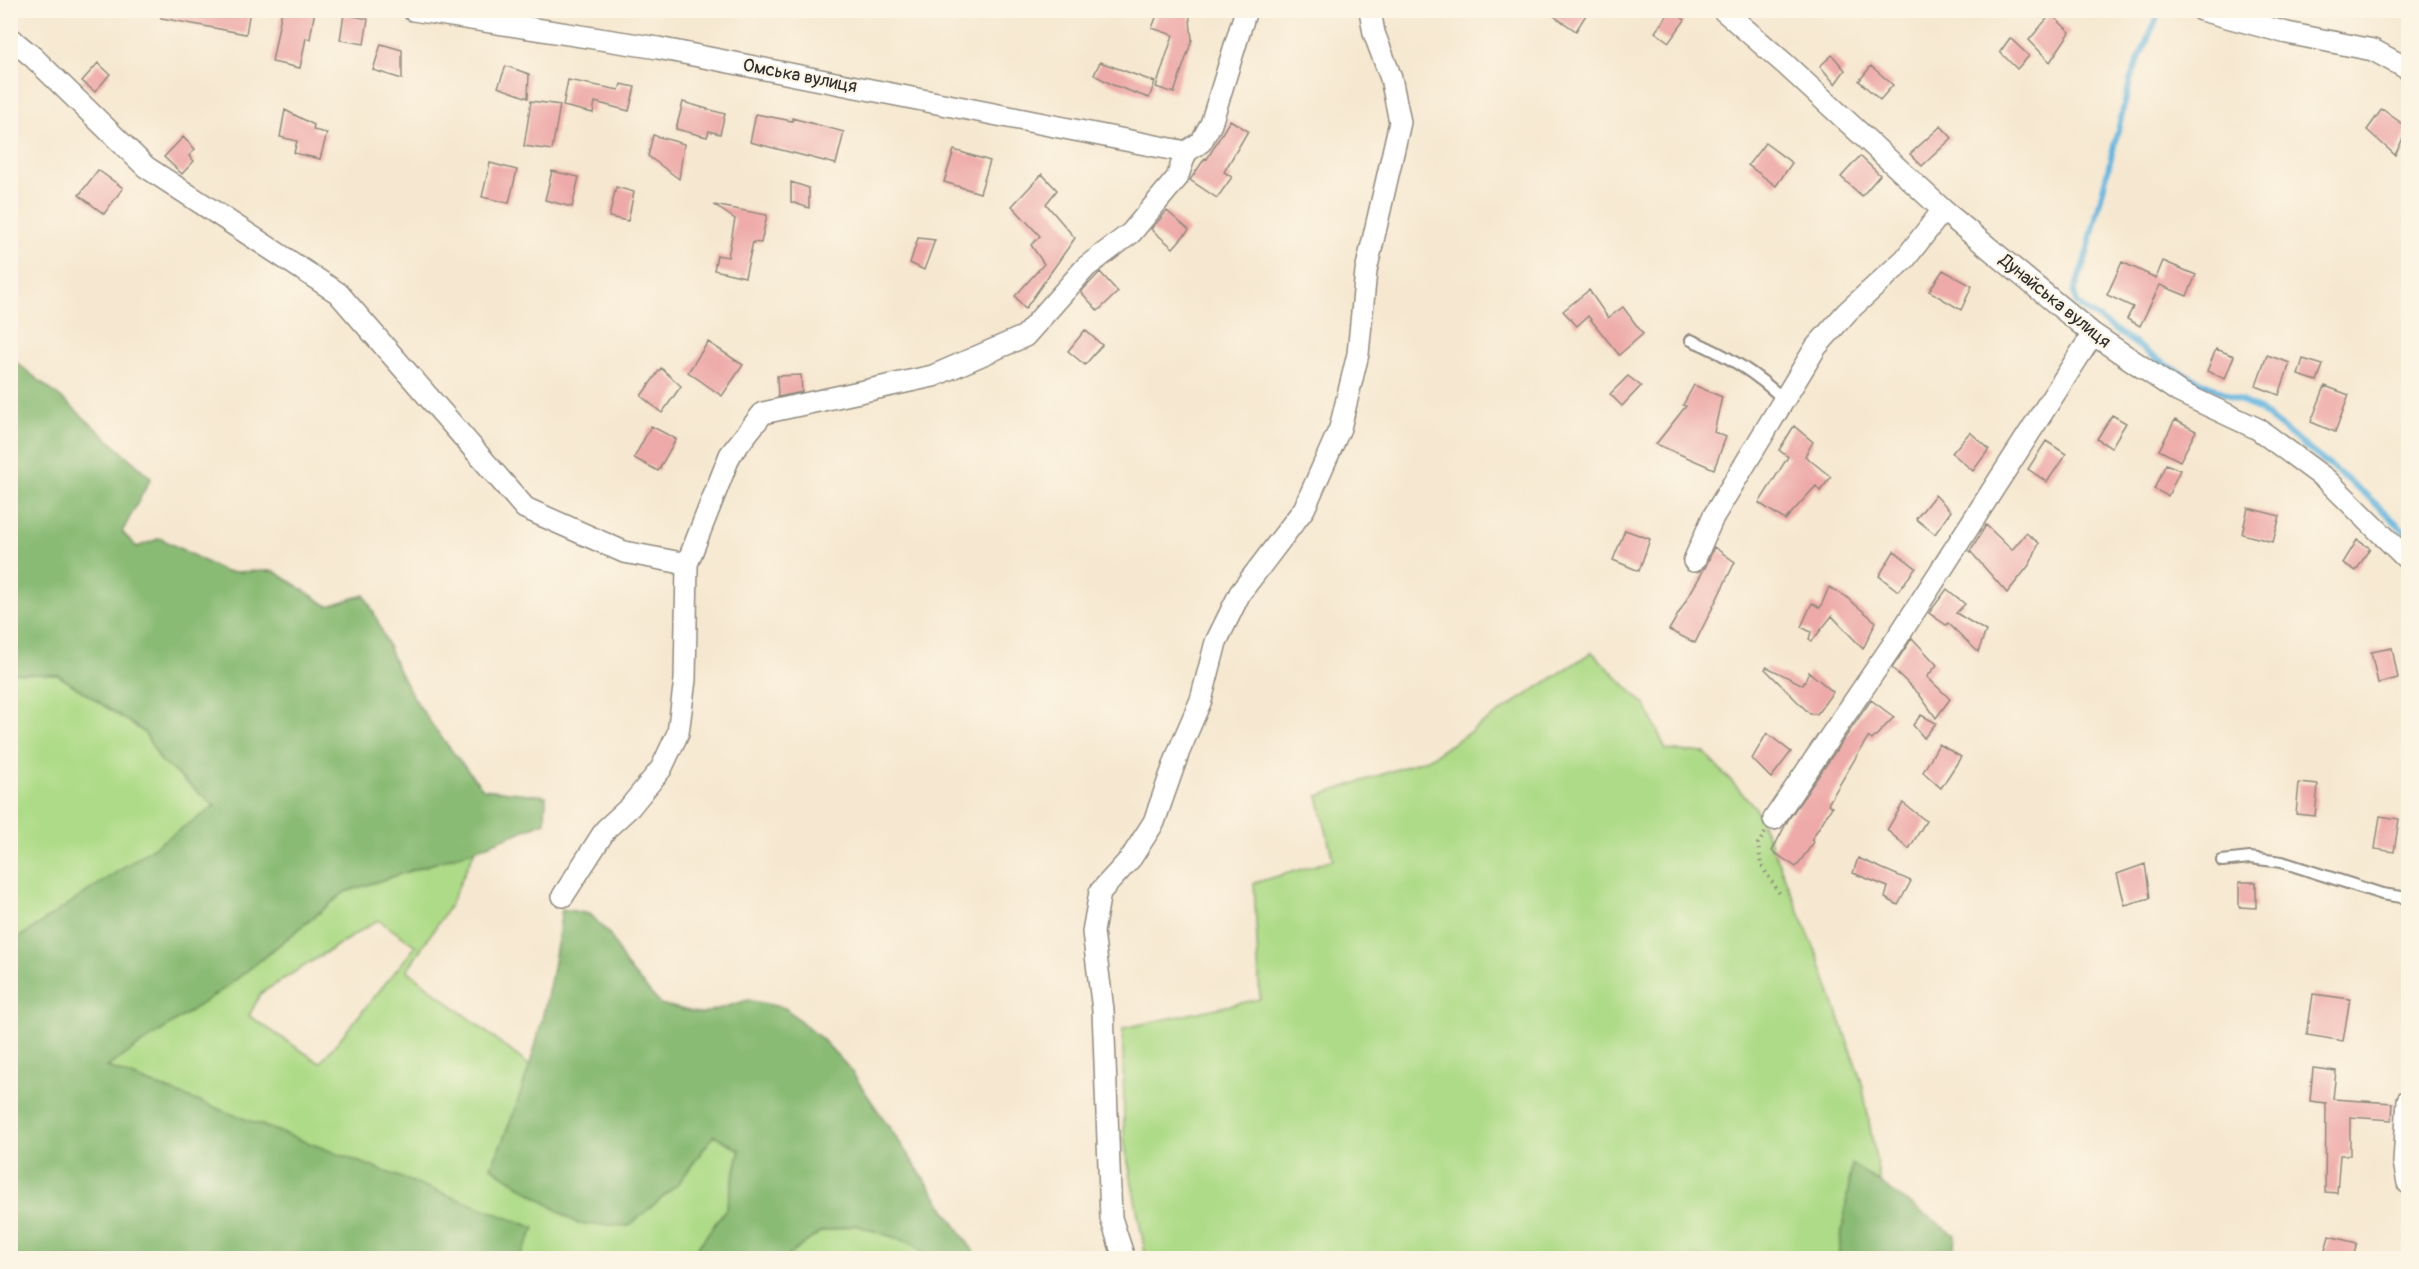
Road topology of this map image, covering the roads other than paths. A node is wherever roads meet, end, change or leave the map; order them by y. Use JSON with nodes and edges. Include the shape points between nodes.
{"nodes":[{"id":1,"x":413,"y":10,"type":"edge"},
{"id":2,"x":1246,"y":10,"type":"edge"},
{"id":3,"x":1370,"y":10,"type":"edge"},
{"id":4,"x":1723,"y":10,"type":"edge"},
{"id":5,"x":2202,"y":10,"type":"edge"},
{"id":6,"x":10,"y":38,"type":"edge"},
{"id":7,"x":2409,"y":69,"type":"edge"},
{"id":8,"x":1186,"y":152,"type":"junction"},
{"id":9,"x":1943,"y":210,"type":"junction"},
{"id":10,"x":2093,"y":334,"type":"junction"},
{"id":11,"x":1691,"y":340,"type":"dead end"},
{"id":12,"x":1783,"y":399,"type":"junction"},
{"id":13,"x":2409,"y":560,"type":"edge"},
{"id":14,"x":1694,"y":561,"type":"dead end"},
{"id":15,"x":687,"y":564,"type":"junction"},
{"id":16,"x":1774,"y":819,"type":"road end"},
{"id":17,"x":2222,"y":861,"type":"dead end"},
{"id":18,"x":563,"y":896,"type":"dead end"},
{"id":19,"x":2409,"y":898,"type":"edge"},
{"id":20,"x":2409,"y":1100,"type":"edge"},
{"id":21,"x":2409,"y":1183,"type":"edge"},
{"id":22,"x":1124,"y":1258,"type":"edge"}],
"edges":[{"from":1,"to":8,"type":"street","name":"Омська вулиця","via":[[658,48]]},
{"from":2,"to":8,"type":"street","via":[[1210,124],[1201,142]]},
{"from":3,"to":22,"type":"street","via":[[1400,122],[1366,271],[1358,354],[1340,428],[1304,509],[1240,593],[1216,642],[1201,700],[1154,822],[1131,858],[1100,892],[1093,932],[1103,1010],[1111,1218]]},
{"from":4,"to":9,"type":"street","name":"Дунайська вулиця"},
{"from":5,"to":7,"type":"street","via":[[2286,33],[2373,50]]},
{"from":6,"to":15,"type":"street","via":[[146,166],[339,293],[525,508],[624,552]]},
{"from":8,"to":15,"type":"street","via":[[1177,178],[1131,232],[1086,267],[1025,336],[933,376],[763,413],[730,455]]},
{"from":9,"to":10,"type":"street","name":"Дунайська вулиця"},
{"from":9,"to":12,"type":"street","via":[[1905,259],[1847,312],[1816,347]]},
{"from":10,"to":13,"type":"street","name":"Дунайська вулиця","via":[[2179,392],[2258,429],[2327,480]]},
{"from":10,"to":16,"type":"street","via":[[1896,640]]},
{"from":11,"to":12,"type":"lane","via":[[1740,365]]},
{"from":12,"to":14,"type":"street","via":[[1713,517]]},
{"from":15,"to":18,"type":"street","via":[[685,680],[678,733],[661,769],[606,829]]},
{"from":17,"to":19,"type":"lane","via":[[2250,858],[2282,862],[2382,894]]},
{"from":20,"to":21,"type":"street","via":[[2404,1162]]}]}
